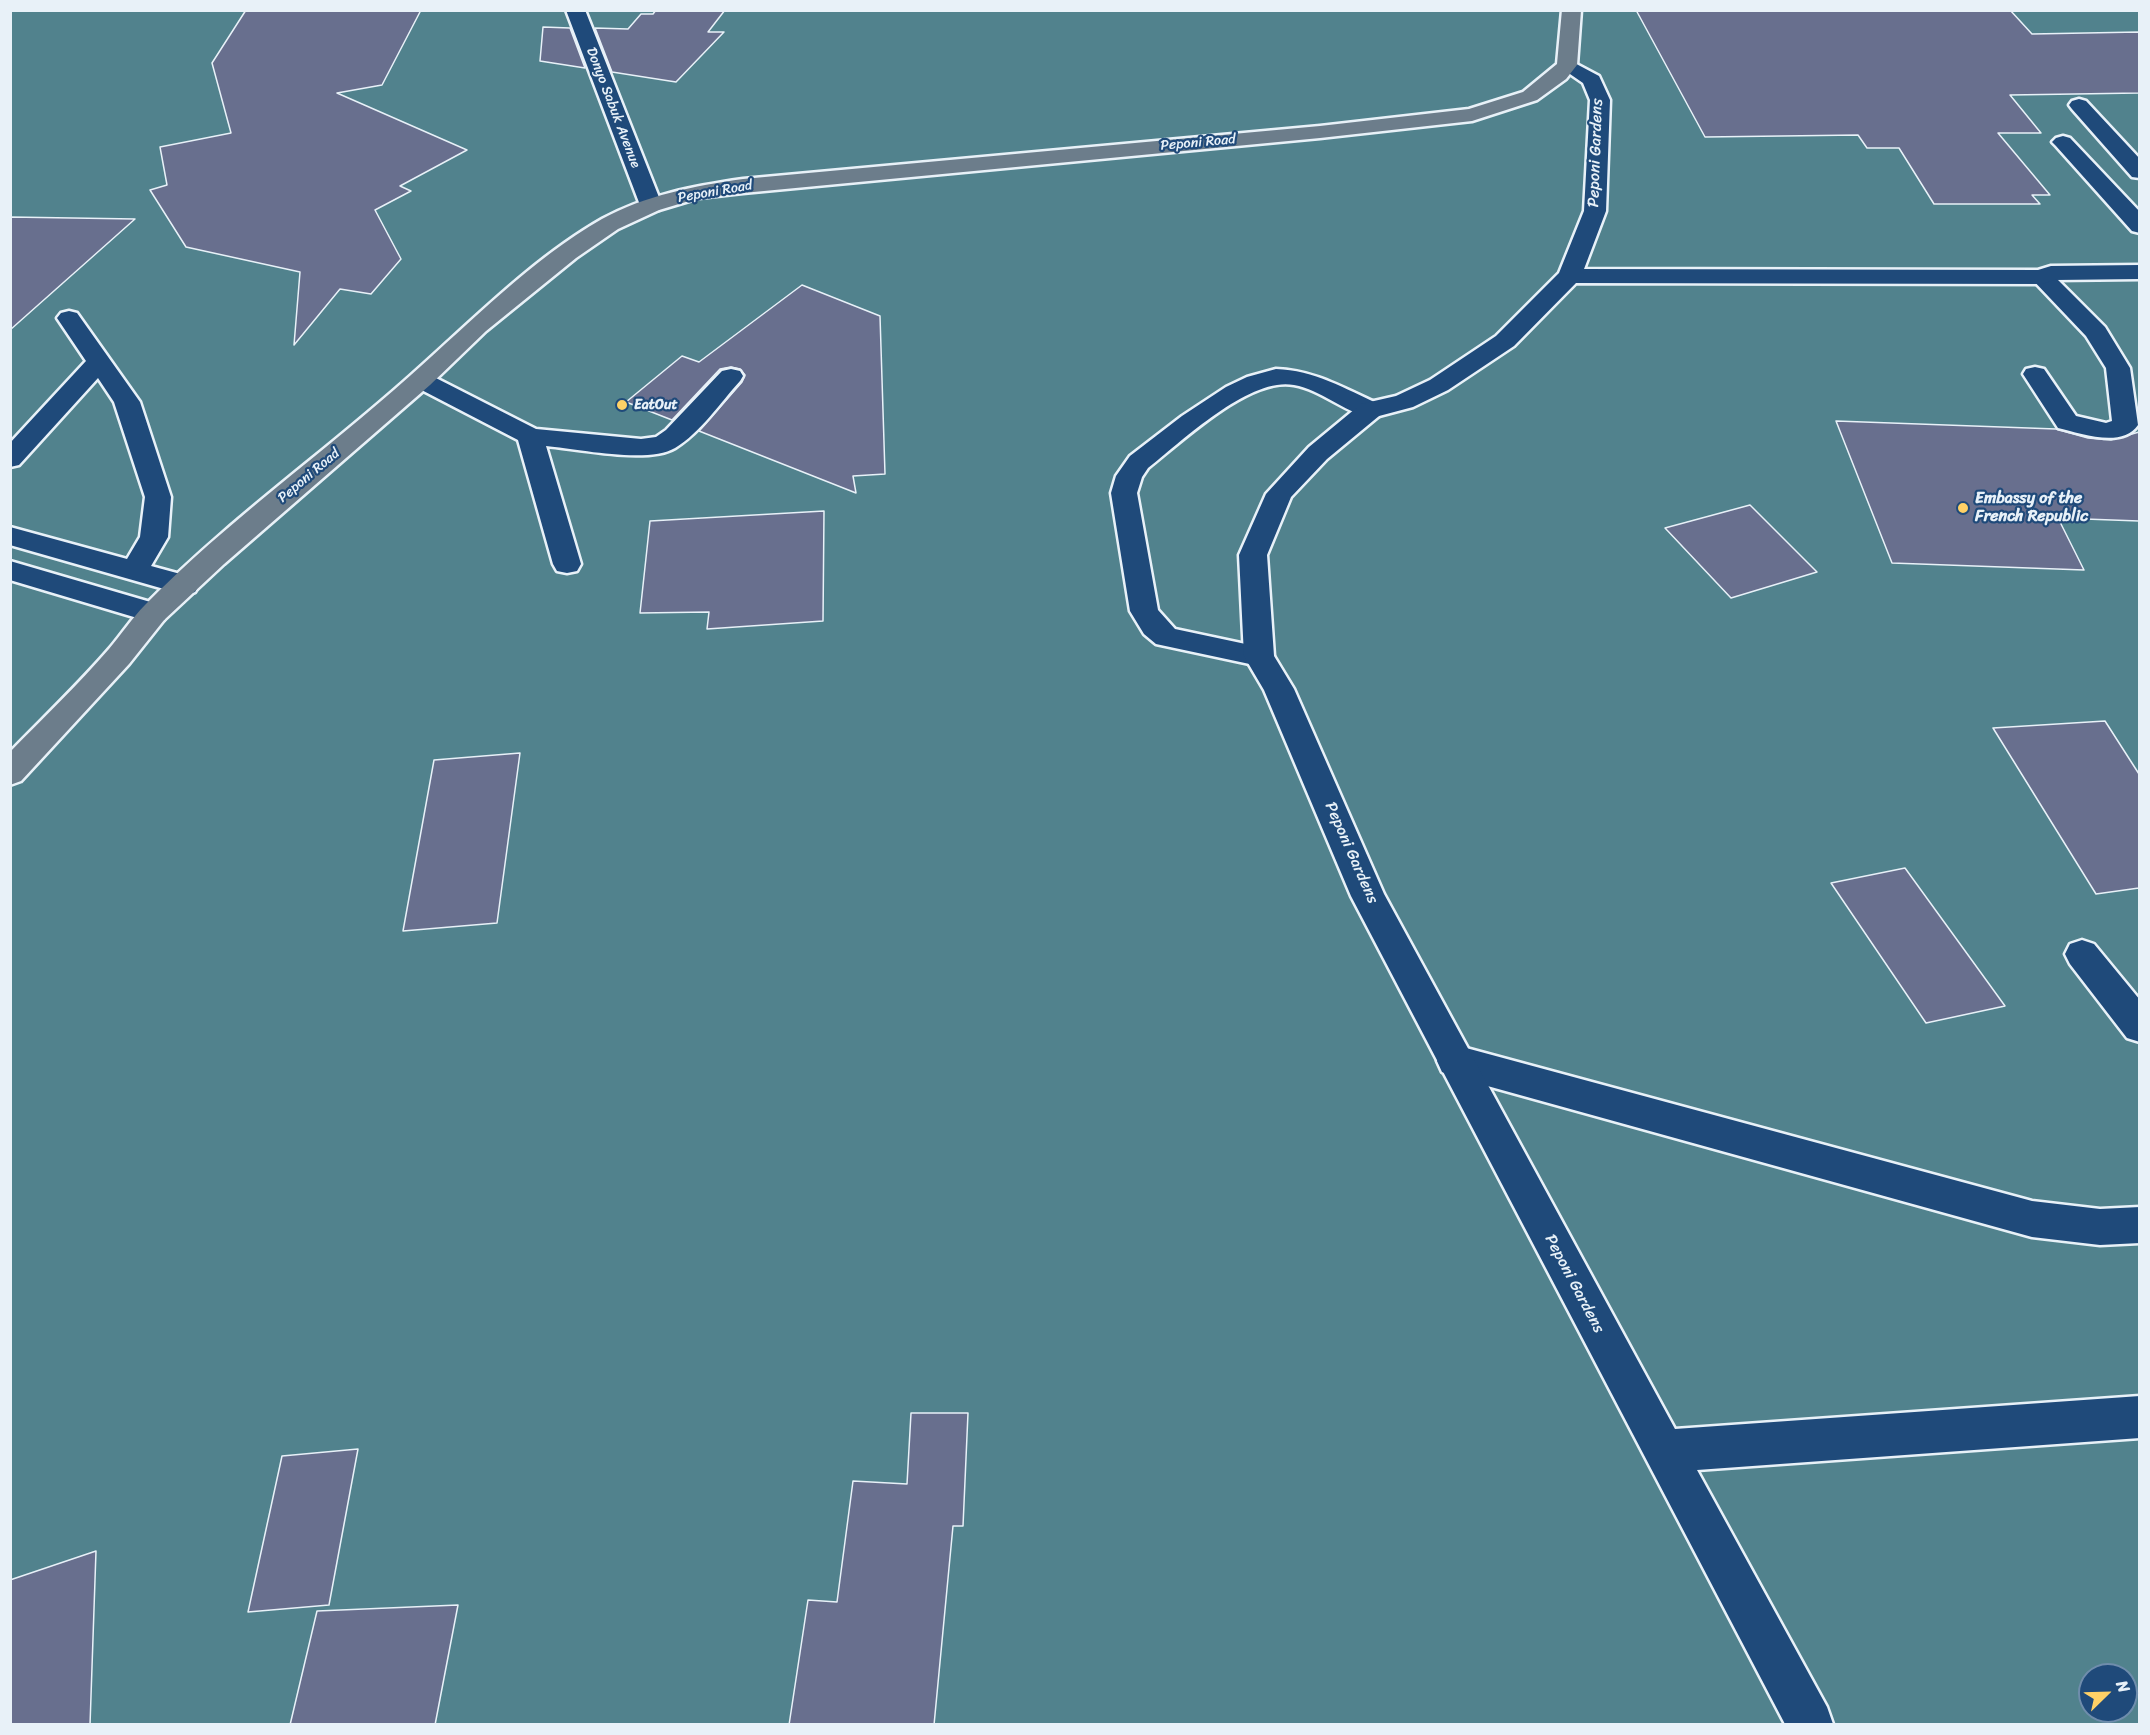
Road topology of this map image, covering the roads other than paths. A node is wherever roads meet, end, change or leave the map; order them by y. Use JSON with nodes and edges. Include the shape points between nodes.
{"nodes":[{"id":1,"x":575,"y":10,"type":"edge"},
{"id":2,"x":1572,"y":10,"type":"edge"},
{"id":3,"x":1567,"y":65,"type":"junction"},
{"id":4,"x":2079,"y":105,"type":"dead end"},
{"id":5,"x":2063,"y":142,"type":"dead end"},
{"id":6,"x":2139,"y":172,"type":"edge"},
{"id":7,"x":651,"y":205,"type":"junction"},
{"id":8,"x":2139,"y":226,"type":"edge"},
{"id":9,"x":2139,"y":272,"type":"edge"},
{"id":10,"x":1570,"y":276,"type":"junction"},
{"id":11,"x":2042,"y":277,"type":"junction"},
{"id":12,"x":69,"y":318,"type":"dead end"},
{"id":13,"x":98,"y":363,"type":"junction"},
{"id":14,"x":2035,"y":374,"type":"dead end"},
{"id":15,"x":731,"y":376,"type":"dead end"},
{"id":16,"x":421,"y":380,"type":"junction"},
{"id":17,"x":1370,"y":410,"type":"junction"},
{"id":18,"x":530,"y":436,"type":"junction"},
{"id":19,"x":10,"y":459,"type":"edge"},
{"id":20,"x":10,"y":536,"type":"edge"},
{"id":21,"x":567,"y":564,"type":"dead end"},
{"id":22,"x":10,"y":570,"type":"edge"},
{"id":23,"x":134,"y":571,"type":"junction"},
{"id":24,"x":184,"y":585,"type":"junction"},
{"id":25,"x":154,"y":613,"type":"junction"},
{"id":26,"x":1258,"y":656,"type":"junction"},
{"id":27,"x":10,"y":773,"type":"edge"},
{"id":28,"x":2082,"y":954,"type":"dead end"},
{"id":29,"x":2139,"y":1027,"type":"edge"},
{"id":30,"x":1455,"y":1060,"type":"junction"},
{"id":31,"x":2139,"y":1225,"type":"edge"},
{"id":32,"x":2139,"y":1417,"type":"edge"},
{"id":33,"x":1663,"y":1451,"type":"junction"},
{"id":34,"x":1810,"y":1725,"type":"edge"}],
"edges":[{"from":1,"to":7,"type":"street","name":"Donyo Sabuk Avenue"},
{"from":2,"to":3,"type":"main road"},
{"from":3,"to":7,"type":"main road","name":"Peponi Road","via":[[1530,96],[1487,111],[1450,118],[743,186],[697,192]]},
{"from":3,"to":10,"type":"street","name":"Peponi Gardens","via":[[1592,80],[1600,100],[1595,211]]},
{"from":4,"to":6,"type":"street"},
{"from":5,"to":8,"type":"street"},
{"from":7,"to":16,"type":"main road","name":"Peponi Road","via":[[610,224],[568,253],[477,326]]},
{"from":9,"to":11,"type":"street","via":[[2051,273]]},
{"from":10,"to":11,"type":"street"},
{"from":10,"to":17,"type":"street","name":"Peponi Gardens","via":[[1505,341],[1474,364],[1404,402]]},
{"from":11,"to":14,"type":"street","via":[[2096,332],[2118,368],[2125,425],[2107,431],[2067,422]]},
{"from":12,"to":13,"type":"street"},
{"from":13,"to":19,"type":"street"},
{"from":13,"to":23,"type":"street","via":[[127,402],[158,497],[153,537]]},
{"from":15,"to":18,"type":"street","via":[[663,444],[641,447]]},
{"from":16,"to":18,"type":"street"},
{"from":16,"to":24,"type":"main road","name":"Peponi Road"},
{"from":17,"to":26,"type":"street","name":"Peponi Gardens","via":[[1318,453],[1279,494],[1253,555]]},
{"from":17,"to":26,"type":"street","via":[[1293,376],[1254,382],[1233,392],[1139,462],[1129,476],[1124,493],[1144,610],[1154,627],[1166,637]]},
{"from":18,"to":21,"type":"street"},
{"from":20,"to":23,"type":"street"},
{"from":22,"to":25,"type":"street"},
{"from":23,"to":24,"type":"street"},
{"from":24,"to":25,"type":"main road","name":"Peponi Road"},
{"from":25,"to":27,"type":"main road","name":"Peponi Road","via":[[119,657]]},
{"from":26,"to":30,"type":"street","name":"Peponi Gardens","via":[[1280,689],[1368,896]]},
{"from":28,"to":29,"type":"street"},
{"from":30,"to":31,"type":"street","via":[[2032,1219],[2100,1227]]},
{"from":30,"to":33,"type":"street","name":"Peponi Gardens"},
{"from":32,"to":33,"type":"street"},
{"from":33,"to":34,"type":"street","name":"Peponi Gardens"}]}
